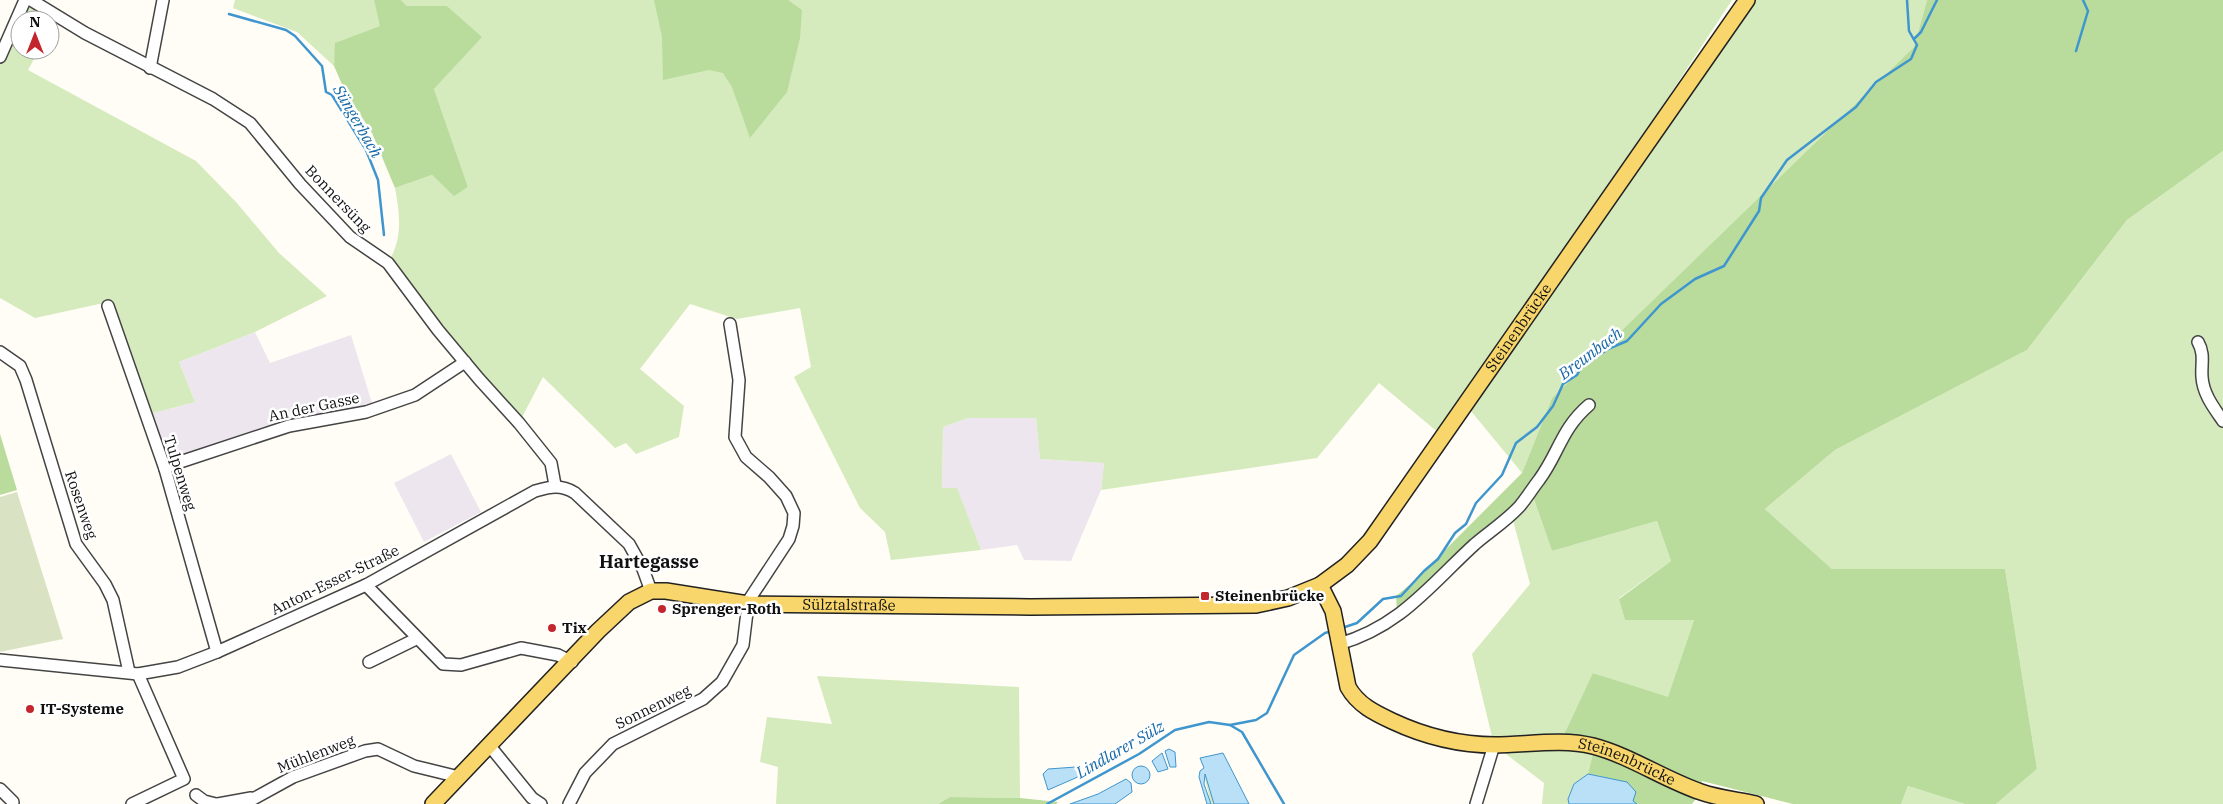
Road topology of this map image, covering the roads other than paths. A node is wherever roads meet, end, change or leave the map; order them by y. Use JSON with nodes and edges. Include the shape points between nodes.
{"nodes":[{"id":1,"x":26,"y":0,"type":"edge"},
{"id":2,"x":31,"y":0,"type":"edge"},
{"id":3,"x":163,"y":0,"type":"edge"},
{"id":4,"x":1747,"y":0,"type":"edge"},
{"id":5,"x":0,"y":57,"type":"edge"},
{"id":6,"x":150,"y":68,"type":"junction"},
{"id":7,"x":108,"y":306,"type":"dead end"},
{"id":8,"x":730,"y":324,"type":"dead end"},
{"id":9,"x":2198,"y":342,"type":"dead end"},
{"id":10,"x":0,"y":352,"type":"edge"},
{"id":11,"x":465,"y":362,"type":"junction"},
{"id":12,"x":1589,"y":405,"type":"dead end"},
{"id":13,"x":2223,"y":421,"type":"edge"},
{"id":14,"x":164,"y":469,"type":"junction"},
{"id":15,"x":555,"y":486,"type":"junction"},
{"id":16,"x":366,"y":585,"type":"junction"},
{"id":17,"x":1320,"y":585,"type":"junction"},
{"id":18,"x":650,"y":591,"type":"junction"},
{"id":19,"x":748,"y":603,"type":"junction"},
{"id":20,"x":1338,"y":634,"type":"junction"},
{"id":21,"x":416,"y":639,"type":"junction"},
{"id":22,"x":217,"y":652,"type":"junction"},
{"id":23,"x":0,"y":660,"type":"edge"},
{"id":24,"x":369,"y":662,"type":"dead end"},
{"id":25,"x":572,"y":662,"type":"junction"},
{"id":26,"x":134,"y":673,"type":"junction"},
{"id":27,"x":489,"y":746,"type":"junction"},
{"id":28,"x":1494,"y":746,"type":"junction"},
{"id":29,"x":458,"y":776,"type":"junction"},
{"id":30,"x":0,"y":789,"type":"edge"},
{"id":31,"x":196,"y":794,"type":"dead end"},
{"id":32,"x":249,"y":801,"type":"edge"},
{"id":33,"x":13,"y":802,"type":"dead end"},
{"id":34,"x":132,"y":804,"type":"edge"},
{"id":35,"x":217,"y":804,"type":"edge"},
{"id":36,"x":433,"y":804,"type":"edge"},
{"id":37,"x":541,"y":804,"type":"edge"},
{"id":38,"x":569,"y":804,"type":"edge"},
{"id":39,"x":1476,"y":804,"type":"edge"},
{"id":40,"x":1756,"y":804,"type":"edge"}],
"edges":[{"from":1,"to":5,"type":"street"},
{"from":2,"to":6,"type":"street","name":"Bonnersüng"},
{"from":3,"to":6,"type":"street"},
{"from":4,"to":17,"type":"main road","name":"Steinenbrücke","via":[[1370,541],[1347,565]]},
{"from":6,"to":11,"type":"street","name":"Bonnersüng","via":[[213,99],[250,123],[300,184],[350,237],[388,263]]},
{"from":7,"to":14,"type":"street","name":"Tulpenweg"},
{"from":8,"to":19,"type":"street","via":[[739,380],[735,437],[746,457],[786,496],[794,513],[789,539]]},
{"from":9,"to":13,"type":"street","via":[[2203,351],[2202,379],[2207,396]]},
{"from":10,"to":26,"type":"street","name":"Rosenweg","via":[[20,366],[24,375],[76,544],[113,600]]},
{"from":11,"to":14,"type":"street","name":"An der Gasse","via":[[407,398],[366,412],[289,426]]},
{"from":11,"to":15,"type":"street","name":"Bonnersüng","via":[[551,463]]},
{"from":12,"to":20,"type":"street","via":[[1575,417],[1558,444],[1549,467],[1519,507],[1407,610],[1360,638]]},
{"from":14,"to":22,"type":"street","name":"Tulpenweg"},
{"from":15,"to":16,"type":"street","name":"Anton-Esser-Straße","via":[[535,491]]},
{"from":15,"to":18,"type":"street","via":[[575,492],[629,544],[643,569]]},
{"from":16,"to":21,"type":"street"},
{"from":16,"to":22,"type":"street","name":"Anton-Esser-Straße"},
{"from":17,"to":19,"type":"main road","name":"Sülztalstraße","via":[[1288,598],[1256,605],[1022,607]]},
{"from":17,"to":20,"type":"main road","name":"Steinenbrücke","via":[[1333,611]]},
{"from":18,"to":19,"type":"main road","name":"Sülztalstraße"},
{"from":18,"to":25,"type":"main road","via":[[629,602]]},
{"from":19,"to":38,"type":"street","name":"Sonnenweg","via":[[743,645],[722,682],[703,700],[613,744],[585,773]]},
{"from":20,"to":28,"type":"main road","name":"Steinenbrücke","via":[[1348,688],[1375,713],[1430,736],[1462,744]]},
{"from":21,"to":24,"type":"street"},
{"from":21,"to":25,"type":"street","via":[[443,664],[461,665],[521,648],[558,655]]},
{"from":22,"to":26,"type":"street","name":"Anton-Esser-Straße","via":[[178,667]]},
{"from":23,"to":26,"type":"street","name":"Anton-Esser-Straße"},
{"from":25,"to":27,"type":"main road"},
{"from":26,"to":34,"type":"street","name":"Rosenweg","via":[[184,779]]},
{"from":27,"to":29,"type":"main road"},
{"from":27,"to":37,"type":"street","via":[[532,798]]},
{"from":28,"to":39,"type":"street"},
{"from":28,"to":40,"type":"main road","name":"Steinenbrücke","via":[[1590,745],[1620,754],[1701,792]]},
{"from":29,"to":32,"type":"street","name":"Mühlenweg","via":[[414,766],[378,749],[294,776]]},
{"from":29,"to":36,"type":"main road"},
{"from":30,"to":33,"type":"street"},
{"from":31,"to":35,"type":"street","via":[[204,801]]},
{"from":32,"to":35,"type":"street"}]}
